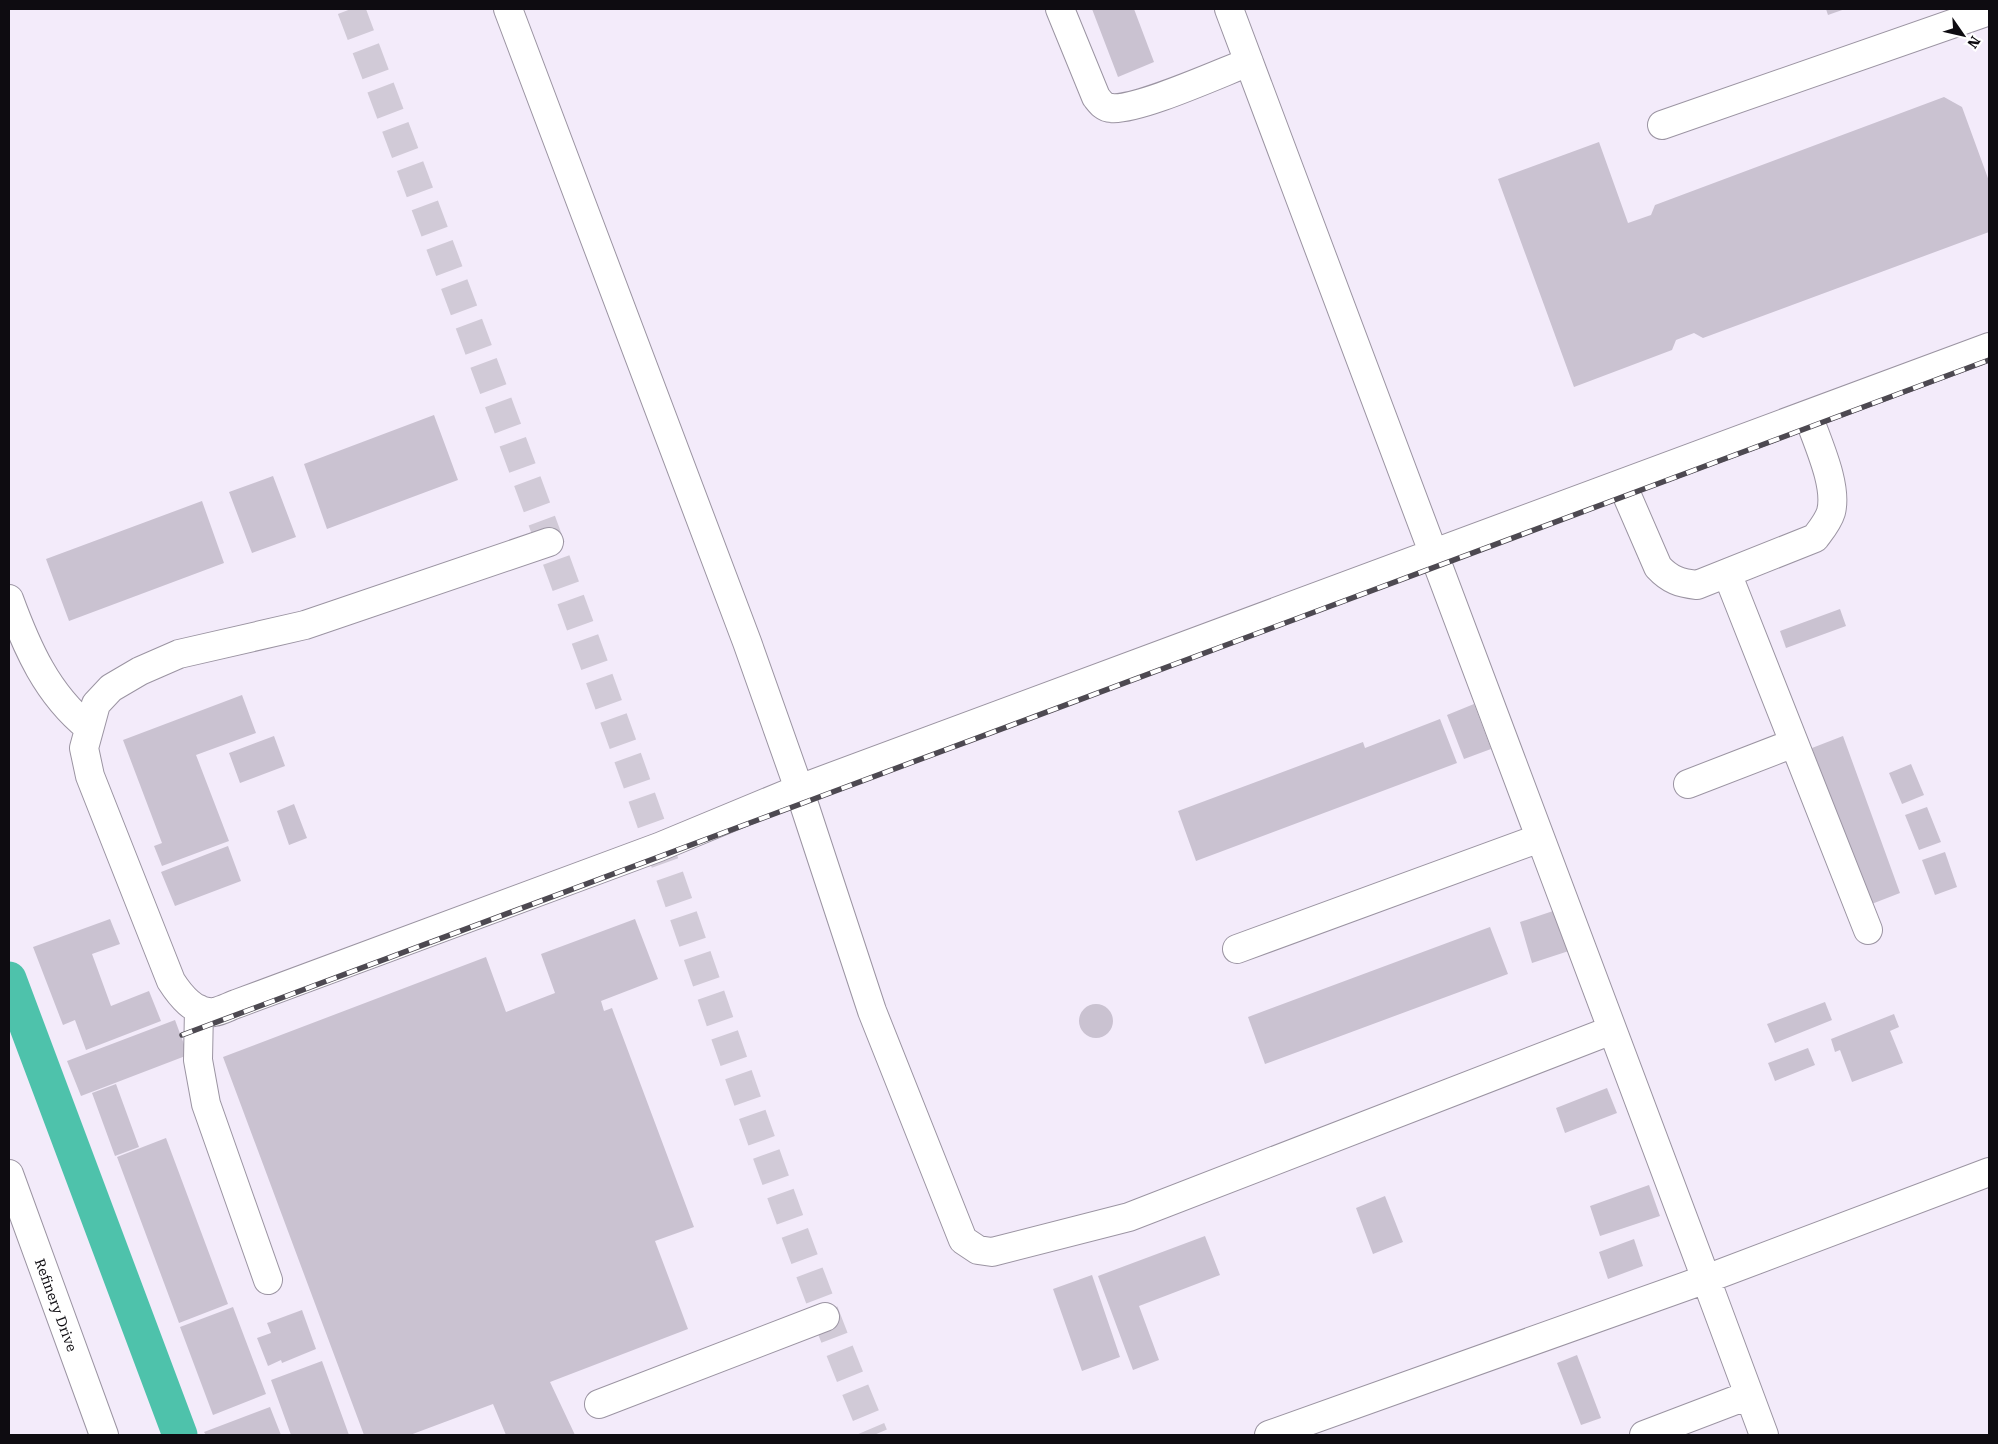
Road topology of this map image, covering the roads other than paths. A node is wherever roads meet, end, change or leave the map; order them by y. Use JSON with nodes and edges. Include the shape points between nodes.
{"nodes":[{"id":1,"x":508,"y":9,"type":"edge"},
{"id":2,"x":1060,"y":9,"type":"edge"},
{"id":3,"x":1229,"y":9,"type":"edge"},
{"id":4,"x":1989,"y":11,"type":"edge"},
{"id":5,"x":1249,"y":62,"type":"junction"},
{"id":6,"x":1662,"y":125,"type":"dead end"},
{"id":7,"x":1989,"y":347,"type":"edge"},
{"id":8,"x":1808,"y":415,"type":"junction"},
{"id":9,"x":1622,"y":484,"type":"junction"},
{"id":10,"x":549,"y":542,"type":"dead end"},
{"id":11,"x":1433,"y":555,"type":"junction"},
{"id":12,"x":1727,"y":573,"type":"junction"},
{"id":13,"x":9,"y":599,"type":"edge"},
{"id":14,"x":88,"y":727,"type":"junction"},
{"id":15,"x":1794,"y":743,"type":"junction"},
{"id":16,"x":1688,"y":784,"type":"dead end"},
{"id":17,"x":799,"y":789,"type":"junction"},
{"id":18,"x":1540,"y":838,"type":"junction"},
{"id":19,"x":1868,"y":930,"type":"dead end"},
{"id":20,"x":1237,"y":949,"type":"dead end"},
{"id":21,"x":199,"y":1009,"type":"junction"},
{"id":22,"x":1612,"y":1030,"type":"junction"},
{"id":23,"x":1989,"y":1172,"type":"edge"},
{"id":24,"x":9,"y":1174,"type":"edge"},
{"id":25,"x":1706,"y":1279,"type":"junction"},
{"id":26,"x":268,"y":1280,"type":"dead end"},
{"id":27,"x":825,"y":1317,"type":"dead end"},
{"id":28,"x":1749,"y":1394,"type":"junction"},
{"id":29,"x":599,"y":1404,"type":"dead end"},
{"id":30,"x":104,"y":1435,"type":"edge"},
{"id":31,"x":1269,"y":1435,"type":"edge"},
{"id":32,"x":1644,"y":1435,"type":"edge"},
{"id":33,"x":1764,"y":1435,"type":"edge"}],
"edges":[{"from":1,"to":17,"type":"street"},
{"from":2,"to":5,"type":"street","via":[[1096,97],[1109,108],[1131,106]]},
{"from":3,"to":5,"type":"street"},
{"from":4,"to":6,"type":"street"},
{"from":5,"to":11,"type":"street"},
{"from":7,"to":8,"type":"street"},
{"from":8,"to":9,"type":"street"},
{"from":8,"to":12,"type":"street","via":[[1834,494],[1831,513],[1815,538]]},
{"from":9,"to":11,"type":"street"},
{"from":9,"to":12,"type":"street","via":[[1658,567],[1667,577],[1697,585]]},
{"from":10,"to":14,"type":"street","via":[[305,625],[179,654],[111,688],[96,704]]},
{"from":11,"to":17,"type":"street"},
{"from":11,"to":18,"type":"street"},
{"from":12,"to":15,"type":"street"},
{"from":13,"to":14,"type":"street","via":[[40,672],[61,702]]},
{"from":14,"to":21,"type":"street","via":[[84,748],[90,776],[171,981],[181,997]]},
{"from":15,"to":16,"type":"street"},
{"from":15,"to":19,"type":"street"},
{"from":17,"to":21,"type":"street","via":[[659,847],[236,1004],[214,1012]]},
{"from":17,"to":22,"type":"street","via":[[879,1029],[957,1228],[963,1240],[978,1250],[992,1252],[1129,1217]]},
{"from":18,"to":20,"type":"street"},
{"from":18,"to":22,"type":"street"},
{"from":21,"to":26,"type":"street","via":[[198,1060],[206,1104]]},
{"from":22,"to":25,"type":"street"},
{"from":23,"to":25,"type":"street"},
{"from":24,"to":30,"type":"street","name":"Refinery Drive"},
{"from":25,"to":28,"type":"street"},
{"from":25,"to":31,"type":"street"},
{"from":27,"to":29,"type":"street"},
{"from":28,"to":32,"type":"street"},
{"from":28,"to":33,"type":"street"}]}
